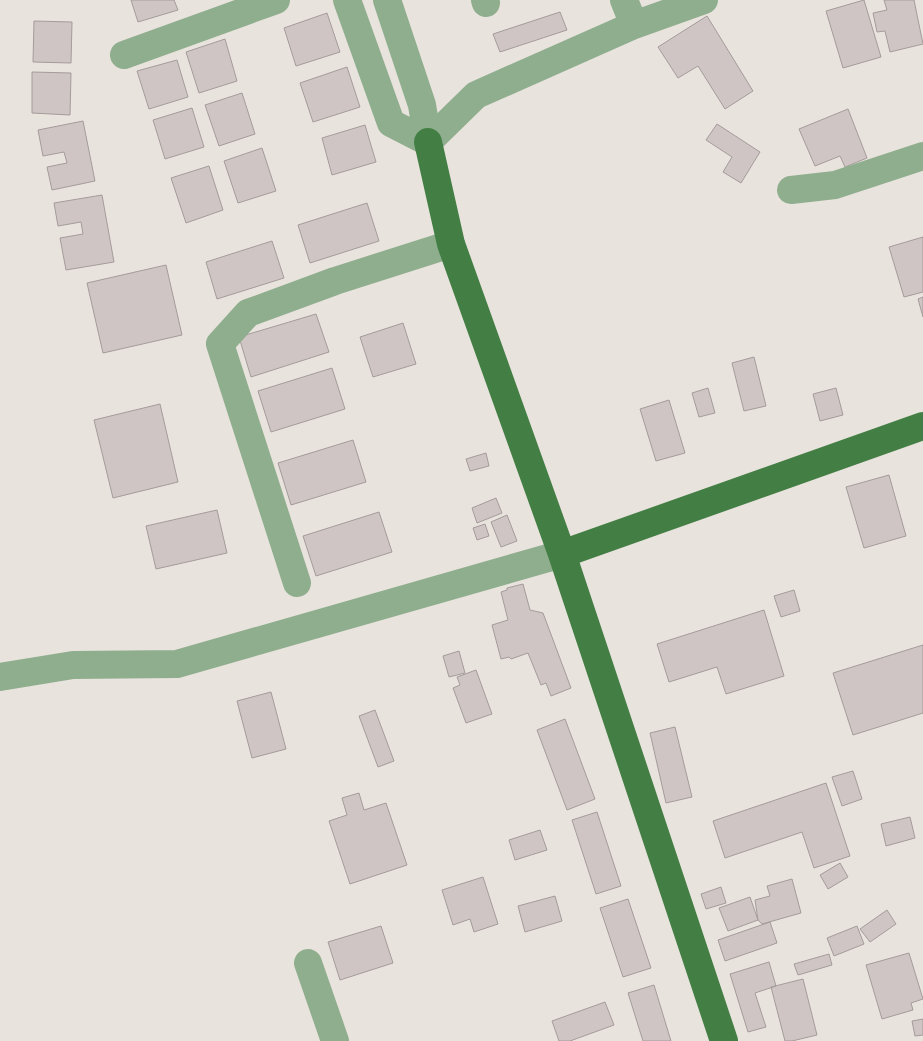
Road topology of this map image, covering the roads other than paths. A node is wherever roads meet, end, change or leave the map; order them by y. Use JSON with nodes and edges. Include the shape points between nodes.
{"nodes":[{"id":1,"x":276,"y":0,"type":"edge"},
{"id":2,"x":347,"y":0,"type":"edge"},
{"id":3,"x":387,"y":0,"type":"edge"},
{"id":4,"x":704,"y":0,"type":"edge"},
{"id":5,"x":629,"y":12,"type":"edge"},
{"id":6,"x":124,"y":55,"type":"dead end"},
{"id":7,"x":428,"y":142,"type":"junction"},
{"id":8,"x":923,"y":156,"type":"edge"},
{"id":9,"x":791,"y":190,"type":"dead end"},
{"id":10,"x":451,"y":244,"type":"junction"},
{"id":11,"x":923,"y":426,"type":"edge"},
{"id":12,"x":562,"y":554,"type":"junction"},
{"id":13,"x":297,"y":583,"type":"dead end"},
{"id":14,"x":0,"y":677,"type":"edge"},
{"id":15,"x":308,"y":963,"type":"dead end"},
{"id":16,"x":335,"y":1041,"type":"edge"},
{"id":17,"x":724,"y":1041,"type":"edge"}],
"edges":[{"from":1,"to":6,"type":"street"},
{"from":2,"to":7,"type":"street","via":[[390,123]]},
{"from":3,"to":7,"type":"street","via":[[422,105]]},
{"from":4,"to":5,"type":"street"},
{"from":5,"to":7,"type":"street","via":[[476,95]]},
{"from":7,"to":10,"type":"main road"},
{"from":8,"to":9,"type":"street","via":[[834,185]]},
{"from":10,"to":12,"type":"main road"},
{"from":10,"to":13,"type":"street","via":[[248,313],[220,344]]},
{"from":11,"to":12,"type":"main road"},
{"from":12,"to":14,"type":"street","via":[[177,664],[73,665]]},
{"from":12,"to":17,"type":"main road"},
{"from":15,"to":16,"type":"street"}]}
